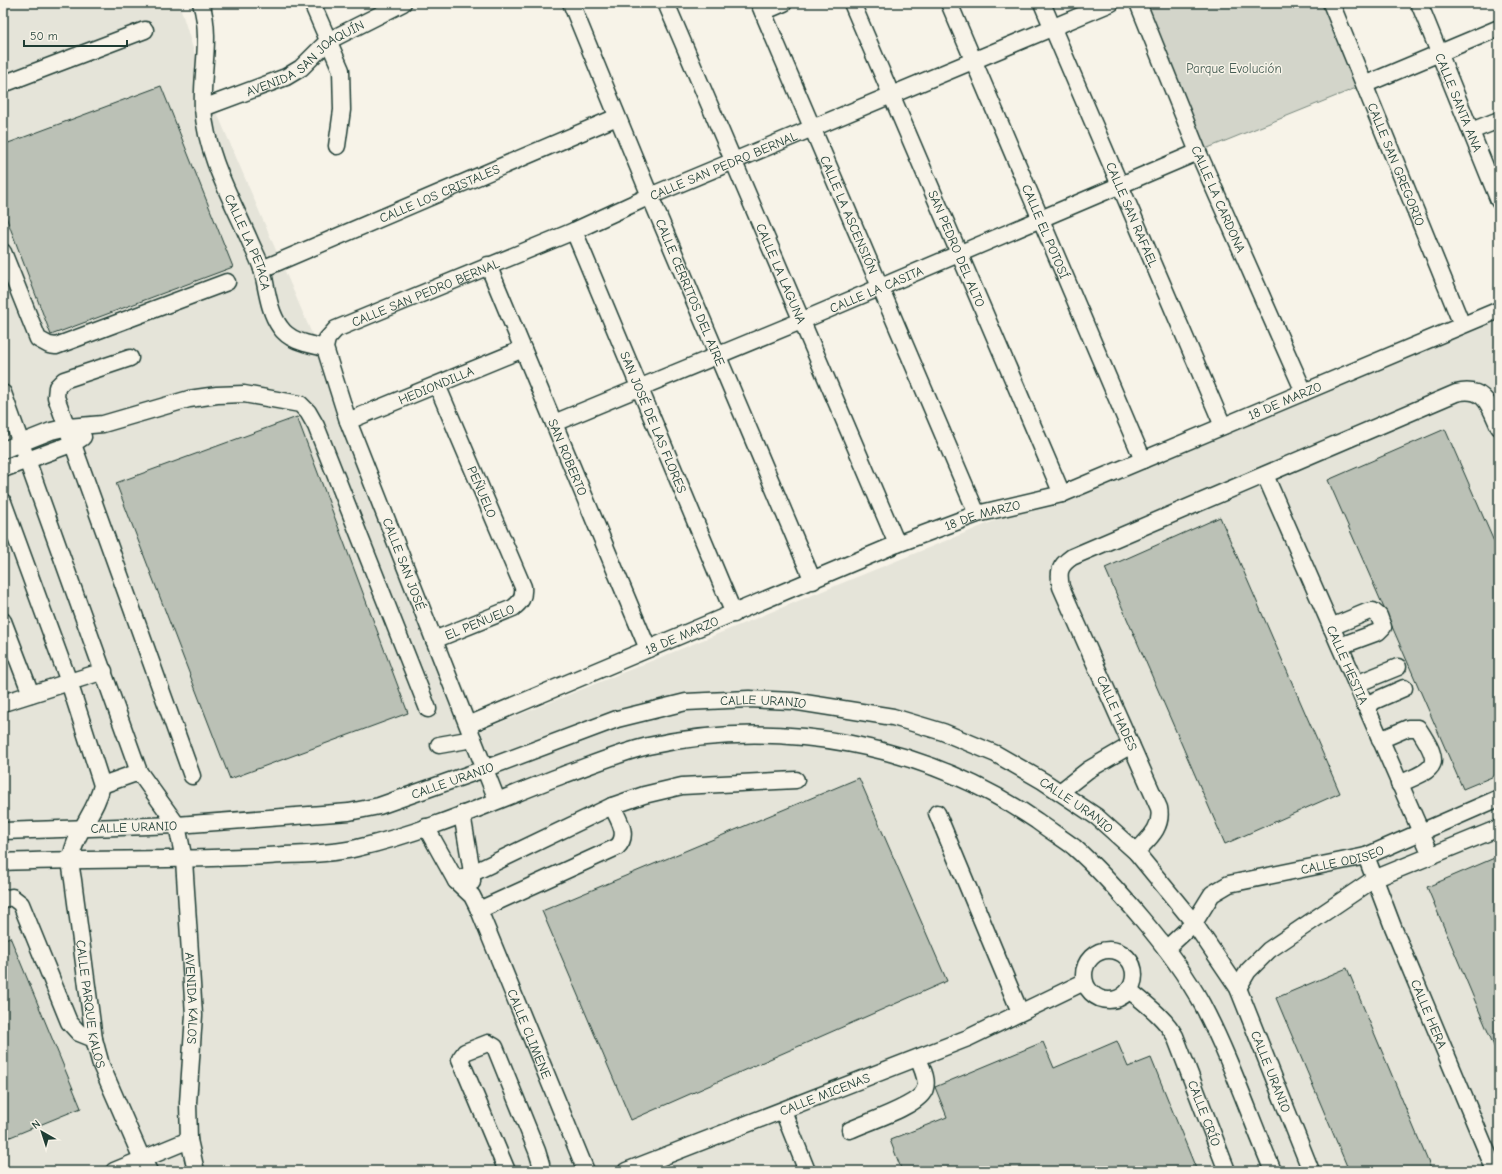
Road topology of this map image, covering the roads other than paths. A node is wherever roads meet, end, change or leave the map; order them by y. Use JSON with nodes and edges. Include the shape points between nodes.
{"nodes":[{"id":1,"x":201,"y":3,"type":"edge"},
{"id":2,"x":312,"y":3,"type":"edge"},
{"id":3,"x":403,"y":3,"type":"edge"},
{"id":4,"x":571,"y":3,"type":"edge"},
{"id":5,"x":666,"y":3,"type":"edge"},
{"id":6,"x":784,"y":3,"type":"edge"},
{"id":7,"x":852,"y":3,"type":"edge"},
{"id":8,"x":948,"y":3,"type":"edge"},
{"id":9,"x":1042,"y":3,"type":"edge"},
{"id":10,"x":1111,"y":3,"type":"edge"},
{"id":11,"x":1138,"y":3,"type":"edge"},
{"id":12,"x":1331,"y":3,"type":"edge"},
{"id":13,"x":1419,"y":3,"type":"edge"},
{"id":14,"x":761,"y":7,"type":"edge"},
{"id":15,"x":1052,"y":26,"type":"junction"},
{"id":16,"x":1499,"y":28,"type":"edge"},
{"id":17,"x":145,"y":30,"type":"dead end"},
{"id":18,"x":328,"y":40,"type":"junction"},
{"id":19,"x":1440,"y":54,"type":"junction"},
{"id":20,"x":973,"y":61,"type":"junction"},
{"id":21,"x":3,"y":84,"type":"edge"},
{"id":22,"x":1366,"y":84,"type":"junction"},
{"id":23,"x":890,"y":95,"type":"junction"},
{"id":24,"x":203,"y":108,"type":"junction"},
{"id":25,"x":617,"y":117,"type":"junction"},
{"id":26,"x":1499,"y":120,"type":"edge"},
{"id":27,"x":813,"y":128,"type":"junction"},
{"id":28,"x":1471,"y":131,"type":"junction"},
{"id":29,"x":338,"y":146,"type":"dead end"},
{"id":30,"x":1198,"y":152,"type":"junction"},
{"id":31,"x":733,"y":161,"type":"junction"},
{"id":32,"x":1120,"y":184,"type":"junction"},
{"id":33,"x":650,"y":196,"type":"junction"},
{"id":34,"x":1499,"y":201,"type":"edge"},
{"id":35,"x":1040,"y":220,"type":"junction"},
{"id":36,"x":574,"y":231,"type":"junction"},
{"id":37,"x":3,"y":252,"type":"edge"},
{"id":38,"x":960,"y":254,"type":"junction"},
{"id":39,"x":488,"y":265,"type":"junction"},
{"id":40,"x":262,"y":269,"type":"junction"},
{"id":41,"x":227,"y":282,"type":"dead end"},
{"id":42,"x":880,"y":288,"type":"junction"},
{"id":43,"x":1499,"y":310,"type":"edge"},
{"id":44,"x":801,"y":321,"type":"junction"},
{"id":45,"x":1462,"y":325,"type":"junction"},
{"id":46,"x":325,"y":348,"type":"junction"},
{"id":47,"x":523,"y":349,"type":"junction"},
{"id":48,"x":717,"y":355,"type":"junction"},
{"id":49,"x":130,"y":358,"type":"dead end"},
{"id":50,"x":437,"y":385,"type":"junction"},
{"id":51,"x":640,"y":388,"type":"junction"},
{"id":52,"x":1304,"y":392,"type":"junction"},
{"id":53,"x":3,"y":393,"type":"edge"},
{"id":54,"x":348,"y":421,"type":"junction"},
{"id":55,"x":554,"y":423,"type":"junction"},
{"id":56,"x":103,"y":424,"type":"junction"},
{"id":57,"x":1223,"y":426,"type":"junction"},
{"id":58,"x":68,"y":427,"type":"junction"},
{"id":59,"x":1499,"y":427,"type":"edge"},
{"id":60,"x":74,"y":443,"type":"junction"},
{"id":61,"x":22,"y":444,"type":"junction"},
{"id":62,"x":3,"y":450,"type":"edge"},
{"id":63,"x":28,"y":460,"type":"junction"},
{"id":64,"x":1143,"y":460,"type":"junction"},
{"id":65,"x":3,"y":469,"type":"edge"},
{"id":66,"x":1265,"y":475,"type":"junction"},
{"id":67,"x":1062,"y":494,"type":"junction"},
{"id":68,"x":3,"y":502,"type":"edge"},
{"id":69,"x":977,"y":514,"type":"junction"},
{"id":70,"x":897,"y":544,"type":"junction"},
{"id":71,"x":813,"y":581,"type":"junction"},
{"id":72,"x":522,"y":599,"type":"joint"},
{"id":73,"x":734,"y":614,"type":"junction"},
{"id":74,"x":3,"y":621,"type":"edge"},
{"id":75,"x":1331,"y":627,"type":"junction"},
{"id":76,"x":434,"y":640,"type":"junction"},
{"id":77,"x":1340,"y":646,"type":"junction"},
{"id":78,"x":648,"y":649,"type":"junction"},
{"id":79,"x":1398,"y":667,"type":"dead end"},
{"id":80,"x":104,"y":671,"type":"junction"},
{"id":81,"x":69,"y":682,"type":"junction"},
{"id":82,"x":1356,"y":684,"type":"junction"},
{"id":83,"x":1404,"y":688,"type":"dead end"},
{"id":84,"x":31,"y":694,"type":"junction"},
{"id":85,"x":3,"y":703,"type":"edge"},
{"id":86,"x":1365,"y":705,"type":"junction"},
{"id":87,"x":428,"y":709,"type":"dead end"},
{"id":88,"x":470,"y":732,"type":"junction"},
{"id":89,"x":1380,"y":740,"type":"junction"},
{"id":90,"x":439,"y":745,"type":"dead end"},
{"id":91,"x":1131,"y":745,"type":"junction"},
{"id":92,"x":484,"y":769,"type":"junction"},
{"id":93,"x":139,"y":772,"type":"junction"},
{"id":94,"x":192,"y":776,"type":"dead end"},
{"id":95,"x":796,"y":780,"type":"dead end"},
{"id":96,"x":1399,"y":784,"type":"junction"},
{"id":97,"x":102,"y":785,"type":"junction"},
{"id":98,"x":1060,"y":792,"type":"junction"},
{"id":99,"x":1499,"y":798,"type":"edge"},
{"id":100,"x":497,"y":800,"type":"junction"},
{"id":101,"x":612,"y":806,"type":"junction"},
{"id":102,"x":938,"y":813,"type":"dead end"},
{"id":103,"x":462,"y":814,"type":"junction"},
{"id":104,"x":177,"y":825,"type":"junction"},
{"id":105,"x":426,"y":827,"type":"junction"},
{"id":106,"x":82,"y":828,"type":"junction"},
{"id":107,"x":1499,"y":828,"type":"edge"},
{"id":108,"x":3,"y":831,"type":"edge"},
{"id":109,"x":1420,"y":832,"type":"junction"},
{"id":110,"x":1136,"y":852,"type":"junction"},
{"id":111,"x":1431,"y":855,"type":"junction"},
{"id":112,"x":1366,"y":856,"type":"junction"},
{"id":113,"x":71,"y":859,"type":"junction"},
{"id":114,"x":184,"y":860,"type":"junction"},
{"id":115,"x":3,"y":862,"type":"edge"},
{"id":116,"x":472,"y":872,"type":"junction"},
{"id":117,"x":1374,"y":878,"type":"junction"},
{"id":118,"x":456,"y":881,"type":"junction"},
{"id":119,"x":3,"y":899,"type":"edge"},
{"id":120,"x":476,"y":903,"type":"junction"},
{"id":121,"x":1194,"y":923,"type":"junction"},
{"id":122,"x":1166,"y":949,"type":"junction"},
{"id":123,"x":1084,"y":982,"type":"junction"},
{"id":124,"x":1238,"y":988,"type":"junction"},
{"id":125,"x":1129,"y":990,"type":"junction"},
{"id":126,"x":1020,"y":1012,"type":"junction"},
{"id":127,"x":94,"y":1039,"type":"junction"},
{"id":128,"x":918,"y":1058,"type":"junction"},
{"id":129,"x":783,"y":1111,"type":"junction"},
{"id":130,"x":850,"y":1130,"type":"dead end"},
{"id":131,"x":189,"y":1140,"type":"junction"},
{"id":132,"x":145,"y":1165,"type":"edge"},
{"id":133,"x":114,"y":1171,"type":"edge"},
{"id":134,"x":196,"y":1171,"type":"edge"},
{"id":135,"x":507,"y":1171,"type":"edge"},
{"id":136,"x":539,"y":1171,"type":"edge"},
{"id":137,"x":586,"y":1171,"type":"edge"},
{"id":138,"x":626,"y":1171,"type":"edge"},
{"id":139,"x":807,"y":1171,"type":"edge"},
{"id":140,"x":1227,"y":1171,"type":"edge"},
{"id":141,"x":1272,"y":1171,"type":"edge"},
{"id":142,"x":1311,"y":1171,"type":"edge"},
{"id":143,"x":1495,"y":1171,"type":"edge"}],
"edges":[{"from":1,"to":24,"type":"street","name":"CALLE LA PETACA","via":[[207,36]]},
{"from":2,"to":18,"type":"street"},
{"from":3,"to":18,"type":"street","name":"AVENIDA SAN JOAQUÍN"},
{"from":4,"to":25,"type":"street","name":"CALLE CERRITOS DEL AIRE"},
{"from":5,"to":31,"type":"street","name":"CALLE LA LAGUNA"},
{"from":6,"to":14,"type":"street"},
{"from":7,"to":23,"type":"street","name":"SAN PEDRO DEL ALTO"},
{"from":8,"to":20,"type":"street","name":"CALLE EL POTOSÍ"},
{"from":9,"to":15,"type":"street","name":"CALLE SAN RAFAEL"},
{"from":10,"to":15,"type":"street","name":"CALLE SAN PEDRO BERNAL"},
{"from":11,"to":30,"type":"street","name":"CALLE LA CARDONA"},
{"from":12,"to":22,"type":"street","name":"CALLE SAN GREGORIO"},
{"from":13,"to":19,"type":"street","name":"CALLE SANTA ANA"},
{"from":14,"to":27,"type":"street","name":"CALLE LA ASCENSIÓN"},
{"from":15,"to":20,"type":"street","name":"CALLE SAN PEDRO BERNAL"},
{"from":15,"to":32,"type":"street","name":"CALLE SAN RAFAEL"},
{"from":16,"to":19,"type":"street"},
{"from":17,"to":21,"type":"street"},
{"from":18,"to":24,"type":"street","name":"AVENIDA SAN JOAQUÍN","via":[[301,68],[286,77]]},
{"from":18,"to":29,"type":"street","via":[[340,70],[342,88]]},
{"from":19,"to":22,"type":"street"},
{"from":19,"to":28,"type":"street","name":"CALLE SANTA ANA"},
{"from":20,"to":23,"type":"street","name":"CALLE SAN PEDRO BERNAL"},
{"from":20,"to":35,"type":"street","name":"CALLE EL POTOSÍ"},
{"from":22,"to":45,"type":"street","name":"CALLE SAN GREGORIO"},
{"from":23,"to":27,"type":"street","name":"CALLE SAN PEDRO BERNAL"},
{"from":23,"to":38,"type":"street","name":"SAN PEDRO DEL ALTO"},
{"from":24,"to":40,"type":"street","name":"CALLE LA PETACA","via":[[212,153]]},
{"from":25,"to":33,"type":"street","name":"CALLE CERRITOS DEL AIRE"},
{"from":25,"to":40,"type":"street","name":"CALLE LOS CRISTALES"},
{"from":26,"to":28,"type":"street"},
{"from":27,"to":31,"type":"street","name":"CALLE SAN PEDRO BERNAL"},
{"from":27,"to":42,"type":"street","name":"CALLE LA ASCENSIÓN"},
{"from":28,"to":34,"type":"street","name":"CALLE SANTA ANA"},
{"from":30,"to":32,"type":"street","name":"CALLE LA CASITA"},
{"from":30,"to":52,"type":"street","name":"CALLE LA CARDONA"},
{"from":31,"to":33,"type":"street","name":"CALLE SAN PEDRO BERNAL"},
{"from":31,"to":44,"type":"street","name":"CALLE LA LAGUNA"},
{"from":32,"to":35,"type":"street","name":"CALLE LA CASITA"},
{"from":32,"to":57,"type":"street","name":"CALLE SAN RAFAEL"},
{"from":33,"to":36,"type":"street","name":"CALLE SAN PEDRO BERNAL"},
{"from":33,"to":48,"type":"street","name":"CALLE CERRITOS DEL AIRE"},
{"from":35,"to":38,"type":"street","name":"CALLE LA CASITA"},
{"from":35,"to":64,"type":"street","name":"CALLE EL POTOSÍ"},
{"from":36,"to":39,"type":"street","name":"CALLE SAN PEDRO BERNAL"},
{"from":36,"to":51,"type":"street","name":"SAN JOSÉ DE LAS FLORES"},
{"from":37,"to":41,"type":"street","via":[[38,339],[56,346]]},
{"from":38,"to":42,"type":"street","name":"CALLE LA CASITA"},
{"from":38,"to":67,"type":"street","name":"SAN PEDRO DEL ALTO"},
{"from":39,"to":46,"type":"street","name":"CALLE SAN PEDRO BERNAL","via":[[336,329],[327,339]]},
{"from":39,"to":47,"type":"street","name":"SAN ROBERTO"},
{"from":40,"to":46,"type":"street","name":"CALLE LA PETACA","via":[[273,314],[280,327],[295,339]]},
{"from":42,"to":44,"type":"street","name":"CALLE LA CASITA"},
{"from":42,"to":69,"type":"street","name":"CALLE LA ASCENSIÓN"},
{"from":43,"to":45,"type":"street","name":"18 DE MARZO"},
{"from":44,"to":48,"type":"street","name":"CALLE LA CASITA"},
{"from":44,"to":70,"type":"street","name":"CALLE LA LAGUNA"},
{"from":45,"to":52,"type":"street","name":"18 DE MARZO"},
{"from":46,"to":54,"type":"street","name":"CALLE SAN JOSÉ"},
{"from":47,"to":50,"type":"street","name":"HEDIONDILLA"},
{"from":47,"to":55,"type":"street","name":"SAN ROBERTO"},
{"from":48,"to":51,"type":"street","name":"CALLE LA CASITA"},
{"from":48,"to":71,"type":"street","name":"CALLE CERRITOS DEL AIRE"},
{"from":49,"to":58,"type":"street","via":[[60,383],[56,397]]},
{"from":50,"to":54,"type":"street","name":"HEDIONDILLA"},
{"from":50,"to":72,"type":"street","name":"PEÑUELO","via":[[523,587]]},
{"from":51,"to":55,"type":"street","name":"CALLE LA CASITA"},
{"from":51,"to":73,"type":"street","name":"SAN JOSÉ DE LAS FLORES"},
{"from":52,"to":57,"type":"street","name":"18 DE MARZO"},
{"from":53,"to":61,"type":"street"},
{"from":54,"to":76,"type":"street","name":"CALLE SAN JOSÉ"},
{"from":55,"to":78,"type":"street","name":"SAN ROBERTO"},
{"from":56,"to":58,"type":"street"},
{"from":56,"to":60,"type":"street"},
{"from":56,"to":87,"type":"street","via":[[189,398],[217,395],[244,394],[300,404],[304,407],[316,426]]},
{"from":57,"to":64,"type":"street","name":"18 DE MARZO"},
{"from":58,"to":60,"type":"street"},
{"from":58,"to":61,"type":"street","via":[[51,431]]},
{"from":59,"to":66,"type":"street","via":[[1488,402],[1480,394],[1471,390],[1456,393]]},
{"from":60,"to":63,"type":"street"},
{"from":60,"to":94,"type":"street"},
{"from":61,"to":62,"type":"street"},
{"from":61,"to":63,"type":"street"},
{"from":63,"to":65,"type":"street"},
{"from":63,"to":80,"type":"street"},
{"from":64,"to":67,"type":"street","name":"18 DE MARZO"},
{"from":66,"to":75,"type":"street","name":"CALLE HESTIA"},
{"from":66,"to":91,"type":"street","name":"CALLE HADES","via":[[1072,557],[1060,568],[1058,575],[1062,588]]},
{"from":67,"to":69,"type":"street","name":"18 DE MARZO"},
{"from":68,"to":81,"type":"street"},
{"from":69,"to":70,"type":"street","name":"18 DE MARZO"},
{"from":70,"to":71,"type":"street","name":"18 DE MARZO"},
{"from":71,"to":73,"type":"street","name":"18 DE MARZO"},
{"from":72,"to":76,"type":"street","name":"EL PEÑUELO","via":[[513,608]]},
{"from":73,"to":78,"type":"street","name":"18 DE MARZO"},
{"from":74,"to":84,"type":"street"},
{"from":75,"to":77,"type":"street","name":"CALLE HESTIA"},
{"from":75,"to":77,"type":"street","via":[[1367,612],[1373,611],[1380,616],[1383,627],[1378,632]]},
{"from":76,"to":88,"type":"street","name":"CALLE SAN JOSÉ"},
{"from":77,"to":82,"type":"street","name":"CALLE HESTIA"},
{"from":78,"to":88,"type":"street","name":"18 DE MARZO"},
{"from":79,"to":82,"type":"street"},
{"from":80,"to":81,"type":"street"},
{"from":80,"to":93,"type":"street"},
{"from":81,"to":84,"type":"street"},
{"from":81,"to":97,"type":"street"},
{"from":82,"to":86,"type":"street","name":"CALLE HESTIA"},
{"from":83,"to":86,"type":"street"},
{"from":84,"to":85,"type":"street"},
{"from":86,"to":89,"type":"street","name":"CALLE HESTIA"},
{"from":88,"to":90,"type":"street","name":"18 DE MARZO"},
{"from":88,"to":92,"type":"street","name":"CALLE SAN JOSÉ"},
{"from":89,"to":96,"type":"street","name":"CALLE HESTIA"},
{"from":89,"to":96,"type":"street","via":[[1408,728],[1418,728],[1426,739],[1434,759],[1433,766],[1427,772]]},
{"from":91,"to":98,"type":"street","via":[[1088,770]]},
{"from":91,"to":110,"type":"street","name":"CALLE HADES","via":[[1161,817],[1154,832]]},
{"from":92,"to":98,"type":"street","name":"CALLE URANIO","via":[[617,719],[686,702],[749,699],[792,701],[893,717],[943,732],[996,754]]},
{"from":92,"to":100,"type":"street","name":"CALLE SAN JOSÉ"},
{"from":92,"to":104,"type":"street","name":"CALLE URANIO","via":[[380,806],[349,812]]},
{"from":93,"to":97,"type":"street"},
{"from":93,"to":104,"type":"street"},
{"from":95,"to":101,"type":"street","via":[[682,786]]},
{"from":96,"to":109,"type":"street","name":"CALLE HESTIA"},
{"from":97,"to":106,"type":"street","name":"CALLE PARQUE KALOS","via":[[99,798]]},
{"from":98,"to":110,"type":"street","name":"CALLE URANIO","via":[[1097,817]]},
{"from":99,"to":109,"type":"street","name":"CALLE ODISEO"},
{"from":100,"to":103,"type":"street"},
{"from":100,"to":122,"type":"street","via":[[603,760],[646,747],[693,738],[751,734],[803,736],[872,748],[975,783],[1018,808],[1071,845],[1110,881]]},
{"from":101,"to":116,"type":"street"},
{"from":101,"to":120,"type":"street","via":[[624,834],[622,843],[617,847]]},
{"from":102,"to":126,"type":"street"},
{"from":103,"to":105,"type":"street"},
{"from":103,"to":116,"type":"street","name":"CALLE CLIMENE"},
{"from":104,"to":106,"type":"street","name":"CALLE URANIO"},
{"from":104,"to":114,"type":"street","name":"AVENIDA KALOS"},
{"from":105,"to":114,"type":"street","via":[[387,841],[352,849],[312,854]]},
{"from":105,"to":118,"type":"street","name":"CALLE CLIMENE"},
{"from":106,"to":108,"type":"street","name":"CALLE URANIO"},
{"from":106,"to":113,"type":"street","name":"CALLE PARQUE KALOS"},
{"from":107,"to":111,"type":"street","name":"CALLE ODISEO"},
{"from":109,"to":111,"type":"street","name":"CALLE HESTIA"},
{"from":109,"to":112,"type":"street","name":"CALLE ODISEO"},
{"from":110,"to":121,"type":"street","name":"CALLE URANIO"},
{"from":111,"to":117,"type":"street","name":"CALLE ODISEO"},
{"from":112,"to":117,"type":"street","name":"CALLE HERA"},
{"from":112,"to":121,"type":"street","name":"CALLE ODISEO","via":[[1229,884],[1212,894]]},
{"from":113,"to":114,"type":"street"},
{"from":113,"to":115,"type":"street"},
{"from":113,"to":127,"type":"street","name":"CALLE PARQUE KALOS"},
{"from":114,"to":131,"type":"street","name":"AVENIDA KALOS","via":[[194,1015],[188,1103]]},
{"from":116,"to":118,"type":"street"},
{"from":116,"to":120,"type":"street","name":"CALLE CLIMENE"},
{"from":117,"to":124,"type":"street","name":"CALLE ODISEO","via":[[1269,950],[1248,971]]},
{"from":117,"to":143,"type":"street","name":"CALLE HERA"},
{"from":118,"to":120,"type":"street","name":"CALLE CLIMENE"},
{"from":119,"to":127,"type":"street","via":[[12,897],[21,904],[69,1022],[79,1033]]},
{"from":120,"to":137,"type":"street","name":"CALLE CLIMENE"},
{"from":121,"to":122,"type":"street","name":"CALLE ODISEO"},
{"from":121,"to":124,"type":"street","name":"CALLE URANIO"},
{"from":122,"to":141,"type":"street","via":[[1202,1004]]},
{"from":123,"to":125,"type":"street","via":[[1093,995],[1108,1000],[1123,996]]},
{"from":123,"to":125,"type":"street","via":[[1083,974],[1088,959],[1101,950],[1109,949],[1124,954],[1133,967],[1134,975]]},
{"from":123,"to":126,"type":"street","name":"CALLE MICENAS"},
{"from":124,"to":142,"type":"street","name":"CALLE URANIO"},
{"from":125,"to":140,"type":"street","name":"CALLE CRÍO","via":[[1169,1026]]},
{"from":126,"to":128,"type":"street","name":"CALLE MICENAS","via":[[968,1038]]},
{"from":127,"to":132,"type":"street","name":"CALLE PARQUE KALOS","via":[[101,1064]]},
{"from":128,"to":129,"type":"street","name":"CALLE MICENAS"},
{"from":128,"to":130,"type":"street","via":[[926,1081],[923,1095]]},
{"from":129,"to":138,"type":"street","name":"CALLE MICENAS"},
{"from":129,"to":139,"type":"street"},
{"from":131,"to":132,"type":"street"},
{"from":131,"to":134,"type":"street","name":"AVENIDA KALOS"},
{"from":132,"to":133,"type":"street"},
{"from":135,"to":136,"type":"street","via":[[460,1059],[465,1052],[488,1043],[495,1047],[537,1150]]}]}
